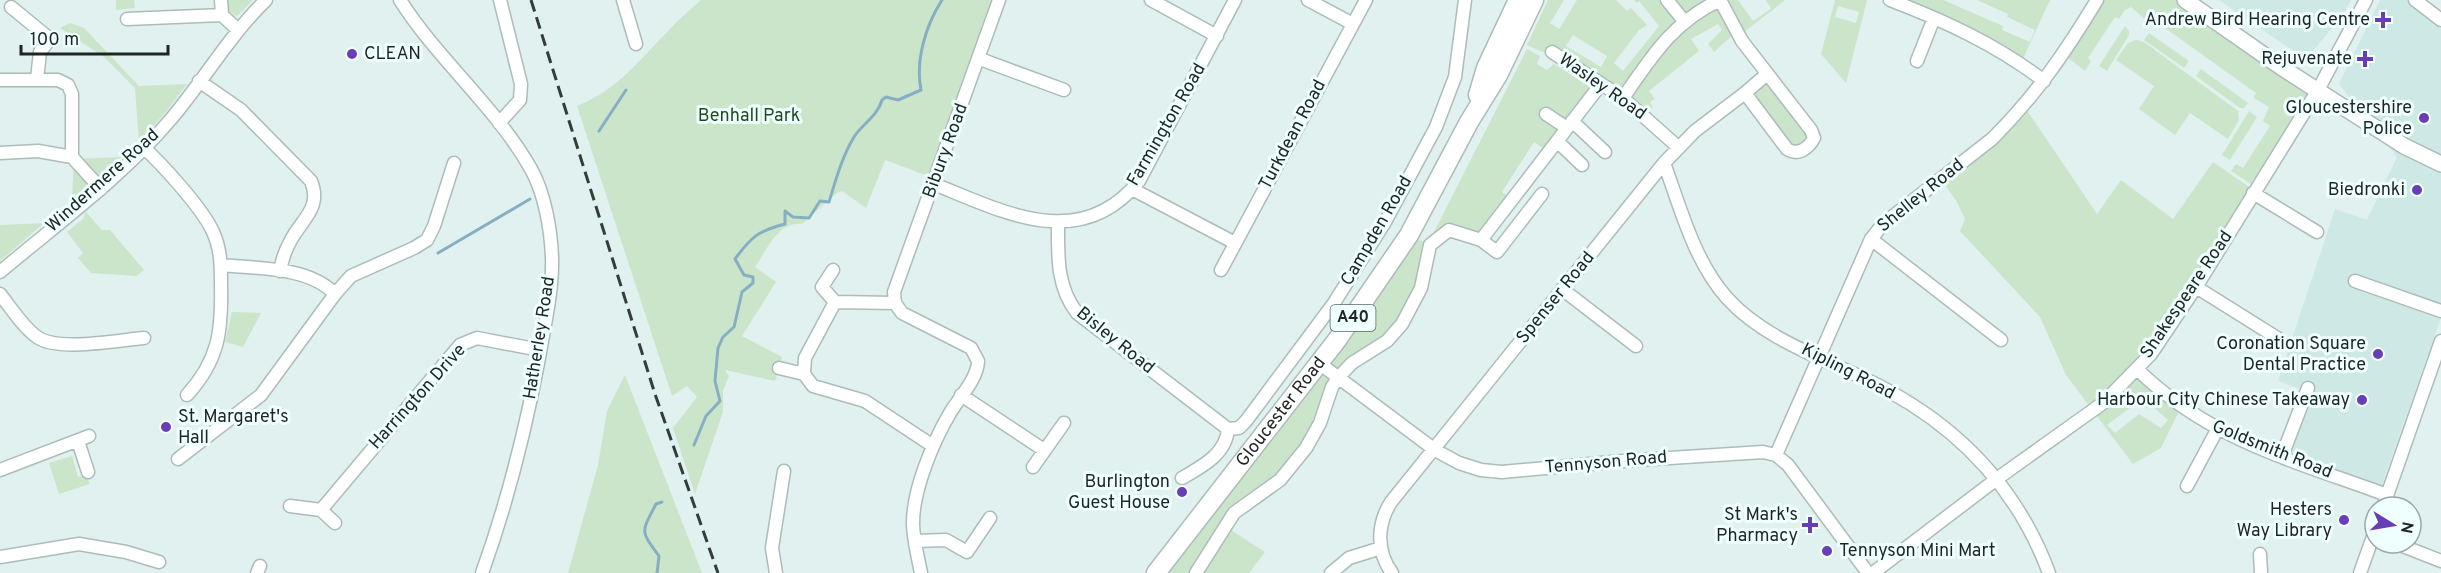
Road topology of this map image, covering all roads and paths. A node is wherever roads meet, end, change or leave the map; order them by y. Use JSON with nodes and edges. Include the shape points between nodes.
{"nodes":[{"id":1,"x":221,"y":0,"type":"edge"},
{"id":2,"x":266,"y":0,"type":"edge"},
{"id":3,"x":400,"y":0,"type":"edge"},
{"id":4,"x":500,"y":0,"type":"edge"},
{"id":5,"x":623,"y":0,"type":"edge"},
{"id":6,"x":999,"y":0,"type":"edge"},
{"id":7,"x":1150,"y":0,"type":"edge"},
{"id":8,"x":1236,"y":0,"type":"edge"},
{"id":9,"x":1308,"y":0,"type":"edge"},
{"id":10,"x":1366,"y":0,"type":"edge"},
{"id":11,"x":1465,"y":0,"type":"edge"},
{"id":12,"x":1667,"y":0,"type":"edge"},
{"id":13,"x":1720,"y":0,"type":"edge"},
{"id":14,"x":1890,"y":0,"type":"edge"},
{"id":15,"x":2097,"y":0,"type":"edge"},
{"id":16,"x":2186,"y":0,"type":"edge"},
{"id":17,"x":2366,"y":0,"type":"edge"},
{"id":18,"x":2415,"y":0,"type":"edge"},
{"id":19,"x":1521,"y":1,"type":"edge"},
{"id":20,"x":11,"y":8,"type":"dead end"},
{"id":21,"x":222,"y":15,"type":"junction"},
{"id":22,"x":1934,"y":18,"type":"junction"},
{"id":23,"x":127,"y":19,"type":"dead end"},
{"id":24,"x":2441,"y":20,"type":"edge"},
{"id":25,"x":1684,"y":21,"type":"junction"},
{"id":26,"x":1353,"y":24,"type":"junction"},
{"id":27,"x":238,"y":30,"type":"junction"},
{"id":28,"x":1217,"y":36,"type":"junction"},
{"id":29,"x":636,"y":44,"type":"dead end"},
{"id":30,"x":1552,"y":52,"type":"dead end"},
{"id":31,"x":980,"y":59,"type":"junction"},
{"id":32,"x":1917,"y":61,"type":"dead end"},
{"id":33,"x":1767,"y":74,"type":"junction"},
{"id":34,"x":37,"y":79,"type":"junction"},
{"id":35,"x":0,"y":80,"type":"edge"},
{"id":36,"x":199,"y":81,"type":"junction"},
{"id":37,"x":2044,"y":81,"type":"junction"},
{"id":38,"x":1601,"y":84,"type":"junction"},
{"id":39,"x":1065,"y":90,"type":"dead end"},
{"id":40,"x":2318,"y":90,"type":"junction"},
{"id":41,"x":1745,"y":93,"type":"junction"},
{"id":42,"x":1623,"y":98,"type":"junction"},
{"id":43,"x":1546,"y":114,"type":"dead end"},
{"id":44,"x":499,"y":123,"type":"junction"},
{"id":45,"x":1569,"y":125,"type":"junction"},
{"id":46,"x":1557,"y":141,"type":"junction"},
{"id":47,"x":143,"y":147,"type":"junction"},
{"id":48,"x":1678,"y":147,"type":"junction"},
{"id":49,"x":1605,"y":152,"type":"dead end"},
{"id":50,"x":0,"y":153,"type":"edge"},
{"id":51,"x":72,"y":157,"type":"junction"},
{"id":52,"x":1664,"y":163,"type":"junction"},
{"id":53,"x":454,"y":164,"type":"dead end"},
{"id":54,"x":2441,"y":164,"type":"edge"},
{"id":55,"x":1582,"y":165,"type":"dead end"},
{"id":56,"x":934,"y":184,"type":"junction"},
{"id":57,"x":101,"y":189,"type":"junction"},
{"id":58,"x":1132,"y":189,"type":"junction"},
{"id":59,"x":2253,"y":193,"type":"junction"},
{"id":60,"x":1542,"y":195,"type":"dead end"},
{"id":61,"x":1058,"y":222,"type":"junction"},
{"id":62,"x":2317,"y":232,"type":"dead end"},
{"id":63,"x":1409,"y":235,"type":"junction"},
{"id":64,"x":1871,"y":239,"type":"junction"},
{"id":65,"x":1481,"y":240,"type":"junction"},
{"id":66,"x":1235,"y":243,"type":"junction"},
{"id":67,"x":1430,"y":245,"type":"junction"},
{"id":68,"x":221,"y":266,"type":"junction"},
{"id":69,"x":833,"y":270,"type":"dead end"},
{"id":70,"x":1221,"y":270,"type":"dead end"},
{"id":71,"x":280,"y":271,"type":"junction"},
{"id":72,"x":0,"y":272,"type":"edge"},
{"id":73,"x":2355,"y":281,"type":"dead end"},
{"id":74,"x":2196,"y":287,"type":"junction"},
{"id":75,"x":1562,"y":289,"type":"junction"},
{"id":76,"x":0,"y":294,"type":"edge"},
{"id":77,"x":335,"y":294,"type":"junction"},
{"id":78,"x":835,"y":302,"type":"junction"},
{"id":79,"x":895,"y":303,"type":"junction"},
{"id":80,"x":2441,"y":311,"type":"edge"},
{"id":81,"x":144,"y":338,"type":"dead end"},
{"id":82,"x":2279,"y":339,"type":"dead end"},
{"id":83,"x":2001,"y":340,"type":"dead end"},
{"id":84,"x":2441,"y":341,"type":"edge"},
{"id":85,"x":1636,"y":346,"type":"dead end"},
{"id":86,"x":540,"y":350,"type":"junction"},
{"id":87,"x":1818,"y":358,"type":"junction"},
{"id":88,"x":1319,"y":363,"type":"junction"},
{"id":89,"x":779,"y":368,"type":"dead end"},
{"id":90,"x":2137,"y":369,"type":"junction"},
{"id":91,"x":804,"y":374,"type":"junction"},
{"id":92,"x":1338,"y":378,"type":"junction"},
{"id":93,"x":2308,"y":388,"type":"dead end"},
{"id":94,"x":961,"y":395,"type":"junction"},
{"id":95,"x":187,"y":396,"type":"dead end"},
{"id":96,"x":1064,"y":423,"type":"dead end"},
{"id":97,"x":1228,"y":429,"type":"junction"},
{"id":98,"x":2217,"y":430,"type":"junction"},
{"id":99,"x":933,"y":446,"type":"junction"},
{"id":100,"x":1044,"y":450,"type":"junction"},
{"id":101,"x":1435,"y":450,"type":"junction"},
{"id":102,"x":1776,"y":455,"type":"junction"},
{"id":103,"x":2282,"y":456,"type":"junction"},
{"id":104,"x":178,"y":459,"type":"dead end"},
{"id":105,"x":1033,"y":467,"type":"dead end"},
{"id":106,"x":0,"y":470,"type":"edge"},
{"id":107,"x":784,"y":471,"type":"dead end"},
{"id":108,"x":88,"y":472,"type":"dead end"},
{"id":109,"x":1182,"y":478,"type":"dead end"},
{"id":110,"x":1998,"y":478,"type":"junction"},
{"id":111,"x":2187,"y":486,"type":"dead end"},
{"id":112,"x":2371,"y":495,"type":"edge"},
{"id":113,"x":2387,"y":495,"type":"edge"},
{"id":114,"x":290,"y":506,"type":"dead end"},
{"id":115,"x":321,"y":510,"type":"junction"},
{"id":116,"x":990,"y":518,"type":"dead end"},
{"id":117,"x":335,"y":523,"type":"dead end"},
{"id":118,"x":915,"y":541,"type":"junction"},
{"id":119,"x":1381,"y":548,"type":"junction"},
{"id":120,"x":2260,"y":554,"type":"dead end"},
{"id":121,"x":2423,"y":554,"type":"edge"},
{"id":122,"x":2366,"y":555,"type":"edge"},
{"id":123,"x":0,"y":557,"type":"edge"},
{"id":124,"x":2441,"y":561,"type":"edge"},
{"id":125,"x":159,"y":562,"type":"dead end"},
{"id":126,"x":482,"y":573,"type":"edge"},
{"id":127,"x":776,"y":573,"type":"edge"},
{"id":128,"x":921,"y":573,"type":"edge"},
{"id":129,"x":1156,"y":573,"type":"edge"},
{"id":130,"x":1196,"y":573,"type":"edge"},
{"id":131,"x":1331,"y":573,"type":"edge"},
{"id":132,"x":1392,"y":573,"type":"edge"},
{"id":133,"x":1868,"y":573,"type":"edge"},
{"id":134,"x":1873,"y":573,"type":"edge"},
{"id":135,"x":2049,"y":573,"type":"edge"},
{"id":136,"x":2261,"y":573,"type":"edge"},
{"id":137,"x":2360,"y":573,"type":"edge"}],
"edges":[{"from":1,"to":21,"type":"street"},
{"from":2,"to":27,"type":"street","name":"Windermere Road"},
{"from":3,"to":44,"type":"street","name":"Hatherley Road"},
{"from":4,"to":44,"type":"street","via":[[521,84],[520,100]]},
{"from":5,"to":29,"type":"street"},
{"from":6,"to":31,"type":"street","name":"Bibury Road"},
{"from":7,"to":28,"type":"street"},
{"from":8,"to":28,"type":"street","name":"Farmington Road"},
{"from":9,"to":26,"type":"street"},
{"from":10,"to":26,"type":"street","name":"Turkdean Road"},
{"from":11,"to":97,"type":"street","name":"Campden Road","via":[[1459,58],[1450,93],[1385,222],[1334,303],[1246,421],[1239,428]]},
{"from":12,"to":25,"type":"street"},
{"from":13,"to":25,"type":"street"},
{"from":13,"to":33,"type":"street","via":[[1739,36]]},
{"from":14,"to":22,"type":"street"},
{"from":15,"to":37,"type":"street","name":"Shelley Road"},
{"from":16,"to":40,"type":"main road"},
{"from":17,"to":40,"type":"street","name":"Shakespeare Road"},
{"from":18,"to":24,"type":"street"},
{"from":19,"to":63,"type":"highway","name":"Gloucester Road","number":"A40","via":[[1486,68],[1469,122]]},
{"from":20,"to":34,"type":"street","via":[[50,39],[40,52]]},
{"from":21,"to":23,"type":"street"},
{"from":21,"to":27,"type":"street"},
{"from":22,"to":32,"type":"street"},
{"from":22,"to":37,"type":"street","via":[[1994,47]]},
{"from":25,"to":42,"type":"street"},
{"from":26,"to":66,"type":"street","name":"Turkdean Road"},
{"from":27,"to":36,"type":"street","name":"Windermere Road"},
{"from":28,"to":58,"type":"street","name":"Farmington Road"},
{"from":30,"to":38,"type":"street","name":"Wasley Road"},
{"from":31,"to":39,"type":"street"},
{"from":31,"to":56,"type":"street","name":"Bibury Road"},
{"from":33,"to":41,"type":"street","name":"Spenser Road"},
{"from":33,"to":41,"type":"street","via":[[1811,130],[1814,138],[1810,144],[1799,153],[1786,149]]},
{"from":34,"to":35,"type":"street"},
{"from":34,"to":51,"type":"street","via":[[62,81],[70,89]]},
{"from":36,"to":47,"type":"street","name":"Windermere Road","via":[[171,119]]},
{"from":36,"to":71,"type":"street","via":[[241,110],[311,182],[314,206],[291,238]]},
{"from":37,"to":64,"type":"street","name":"Shelley Road","via":[[1992,139],[1883,224]]},
{"from":38,"to":42,"type":"street","name":"Wasley Road"},
{"from":38,"to":45,"type":"street"},
{"from":40,"to":54,"type":"main road","via":[[2404,146]]},
{"from":40,"to":59,"type":"street","name":"Shakespeare Road"},
{"from":41,"to":48,"type":"street","name":"Spenser Road"},
{"from":42,"to":48,"type":"street","name":"Wasley Road"},
{"from":43,"to":45,"type":"street"},
{"from":44,"to":86,"type":"street","name":"Hatherley Road","via":[[533,173],[549,230],[550,290]]},
{"from":45,"to":46,"type":"street"},
{"from":45,"to":49,"type":"street"},
{"from":46,"to":55,"type":"street"},
{"from":46,"to":65,"type":"street"},
{"from":47,"to":57,"type":"street","name":"Windermere Road"},
{"from":47,"to":68,"type":"street","via":[[204,216],[216,239]]},
{"from":48,"to":52,"type":"street","name":"Spenser Road"},
{"from":50,"to":51,"type":"street","via":[[38,151]]},
{"from":51,"to":57,"type":"street"},
{"from":52,"to":75,"type":"street","name":"Spenser Road"},
{"from":52,"to":87,"type":"street","name":"Kipling Road","via":[[1698,253],[1719,289],[1750,319]]},
{"from":53,"to":77,"type":"street","via":[[427,240],[351,276]]},
{"from":56,"to":61,"type":"street","name":"Farmington Road","via":[[1021,218]]},
{"from":56,"to":79,"type":"street","name":"Bibury Road","via":[[895,288]]},
{"from":57,"to":72,"type":"street","name":"Windermere Road"},
{"from":58,"to":61,"type":"street","name":"Farmington Road","via":[[1103,210]]},
{"from":58,"to":66,"type":"street"},
{"from":59,"to":62,"type":"street"},
{"from":59,"to":74,"type":"street","name":"Shakespeare Road"},
{"from":60,"to":65,"type":"street","via":[[1497,252]]},
{"from":61,"to":97,"type":"street","name":"Bisley Road","via":[[1060,278],[1077,313]]},
{"from":63,"to":67,"type":"street"},
{"from":63,"to":88,"type":"highway","name":"Gloucester Road","number":"A40"},
{"from":64,"to":83,"type":"street"},
{"from":64,"to":87,"type":"street","name":"Shelley Road"},
{"from":65,"to":67,"type":"street","via":[[1449,230]]},
{"from":66,"to":70,"type":"street","name":"Turkdean Road"},
{"from":67,"to":92,"type":"street","via":[[1421,288],[1402,324],[1387,341],[1352,363]]},
{"from":68,"to":71,"type":"street"},
{"from":68,"to":95,"type":"street","via":[[219,338],[207,369]]},
{"from":69,"to":78,"type":"street","via":[[822,287]]},
{"from":71,"to":77,"type":"street","via":[[327,286]]},
{"from":73,"to":80,"type":"street"},
{"from":74,"to":82,"type":"street"},
{"from":74,"to":90,"type":"street","name":"Shakespeare Road"},
{"from":75,"to":85,"type":"street"},
{"from":75,"to":101,"type":"street","name":"Spenser Road"},
{"from":76,"to":81,"type":"street","via":[[33,334],[44,341],[69,344]]},
{"from":77,"to":104,"type":"street","via":[[261,395]]},
{"from":78,"to":79,"type":"street"},
{"from":78,"to":91,"type":"street","via":[[805,358]]},
{"from":79,"to":94,"type":"street","via":[[906,316],[975,352],[977,369]]},
{"from":84,"to":113,"type":"street"},
{"from":86,"to":115,"type":"street","name":"Harrington Drive","via":[[477,338],[460,345]]},
{"from":86,"to":126,"type":"street","name":"Hatherley Road","via":[[507,502]]},
{"from":87,"to":102,"type":"street","name":"Shelley Road"},
{"from":87,"to":110,"type":"street","name":"Kipling Road","via":[[1914,406],[1965,445]]},
{"from":88,"to":92,"type":"street","name":"Tennyson Road"},
{"from":88,"to":129,"type":"highway","name":"Gloucester Road","number":"A40"},
{"from":89,"to":91,"type":"street"},
{"from":90,"to":98,"type":"street","name":"Goldsmith Road","via":[[2170,399]]},
{"from":90,"to":110,"type":"street","name":"Shakespeare Road","via":[[2103,403]]},
{"from":91,"to":99,"type":"street","via":[[813,386],[865,401]]},
{"from":92,"to":101,"type":"street","name":"Tennyson Road"},
{"from":92,"to":130,"type":"street","via":[[1306,448],[1280,480],[1234,513]]},
{"from":93,"to":103,"type":"street"},
{"from":94,"to":99,"type":"street"},
{"from":94,"to":100,"type":"street"},
{"from":96,"to":100,"type":"street"},
{"from":97,"to":109,"type":"street","via":[[1225,445],[1208,462]]},
{"from":98,"to":103,"type":"street","name":"Goldsmith Road"},
{"from":98,"to":111,"type":"street"},
{"from":99,"to":118,"type":"street","via":[[915,507]]},
{"from":100,"to":105,"type":"street"},
{"from":101,"to":102,"type":"street","name":"Tennyson Road","via":[[1459,463],[1492,472],[1763,452]]},
{"from":101,"to":119,"type":"street","name":"Spenser Road","via":[[1387,509],[1381,524]]},
{"from":102,"to":133,"type":"street","via":[[1788,465]]},
{"from":103,"to":112,"type":"street","name":"Goldsmith Road"},
{"from":106,"to":108,"type":"street","via":[[84,438]]},
{"from":107,"to":127,"type":"street","via":[[772,548]]},
{"from":110,"to":134,"type":"street","name":"Shakespeare Road"},
{"from":110,"to":135,"type":"street","name":"Kipling Road","via":[[2032,533]]},
{"from":114,"to":115,"type":"street"},
{"from":115,"to":117,"type":"street"},
{"from":116,"to":118,"type":"street","via":[[967,552],[946,540]]},
{"from":118,"to":128,"type":"street"},
{"from":119,"to":131,"type":"street","via":[[1348,558]]},
{"from":119,"to":132,"type":"street"},
{"from":120,"to":136,"type":"street"},
{"from":121,"to":124,"type":"street"},
{"from":122,"to":137,"type":"street"},
{"from":123,"to":125,"type":"street","via":[[79,544]]}]}
